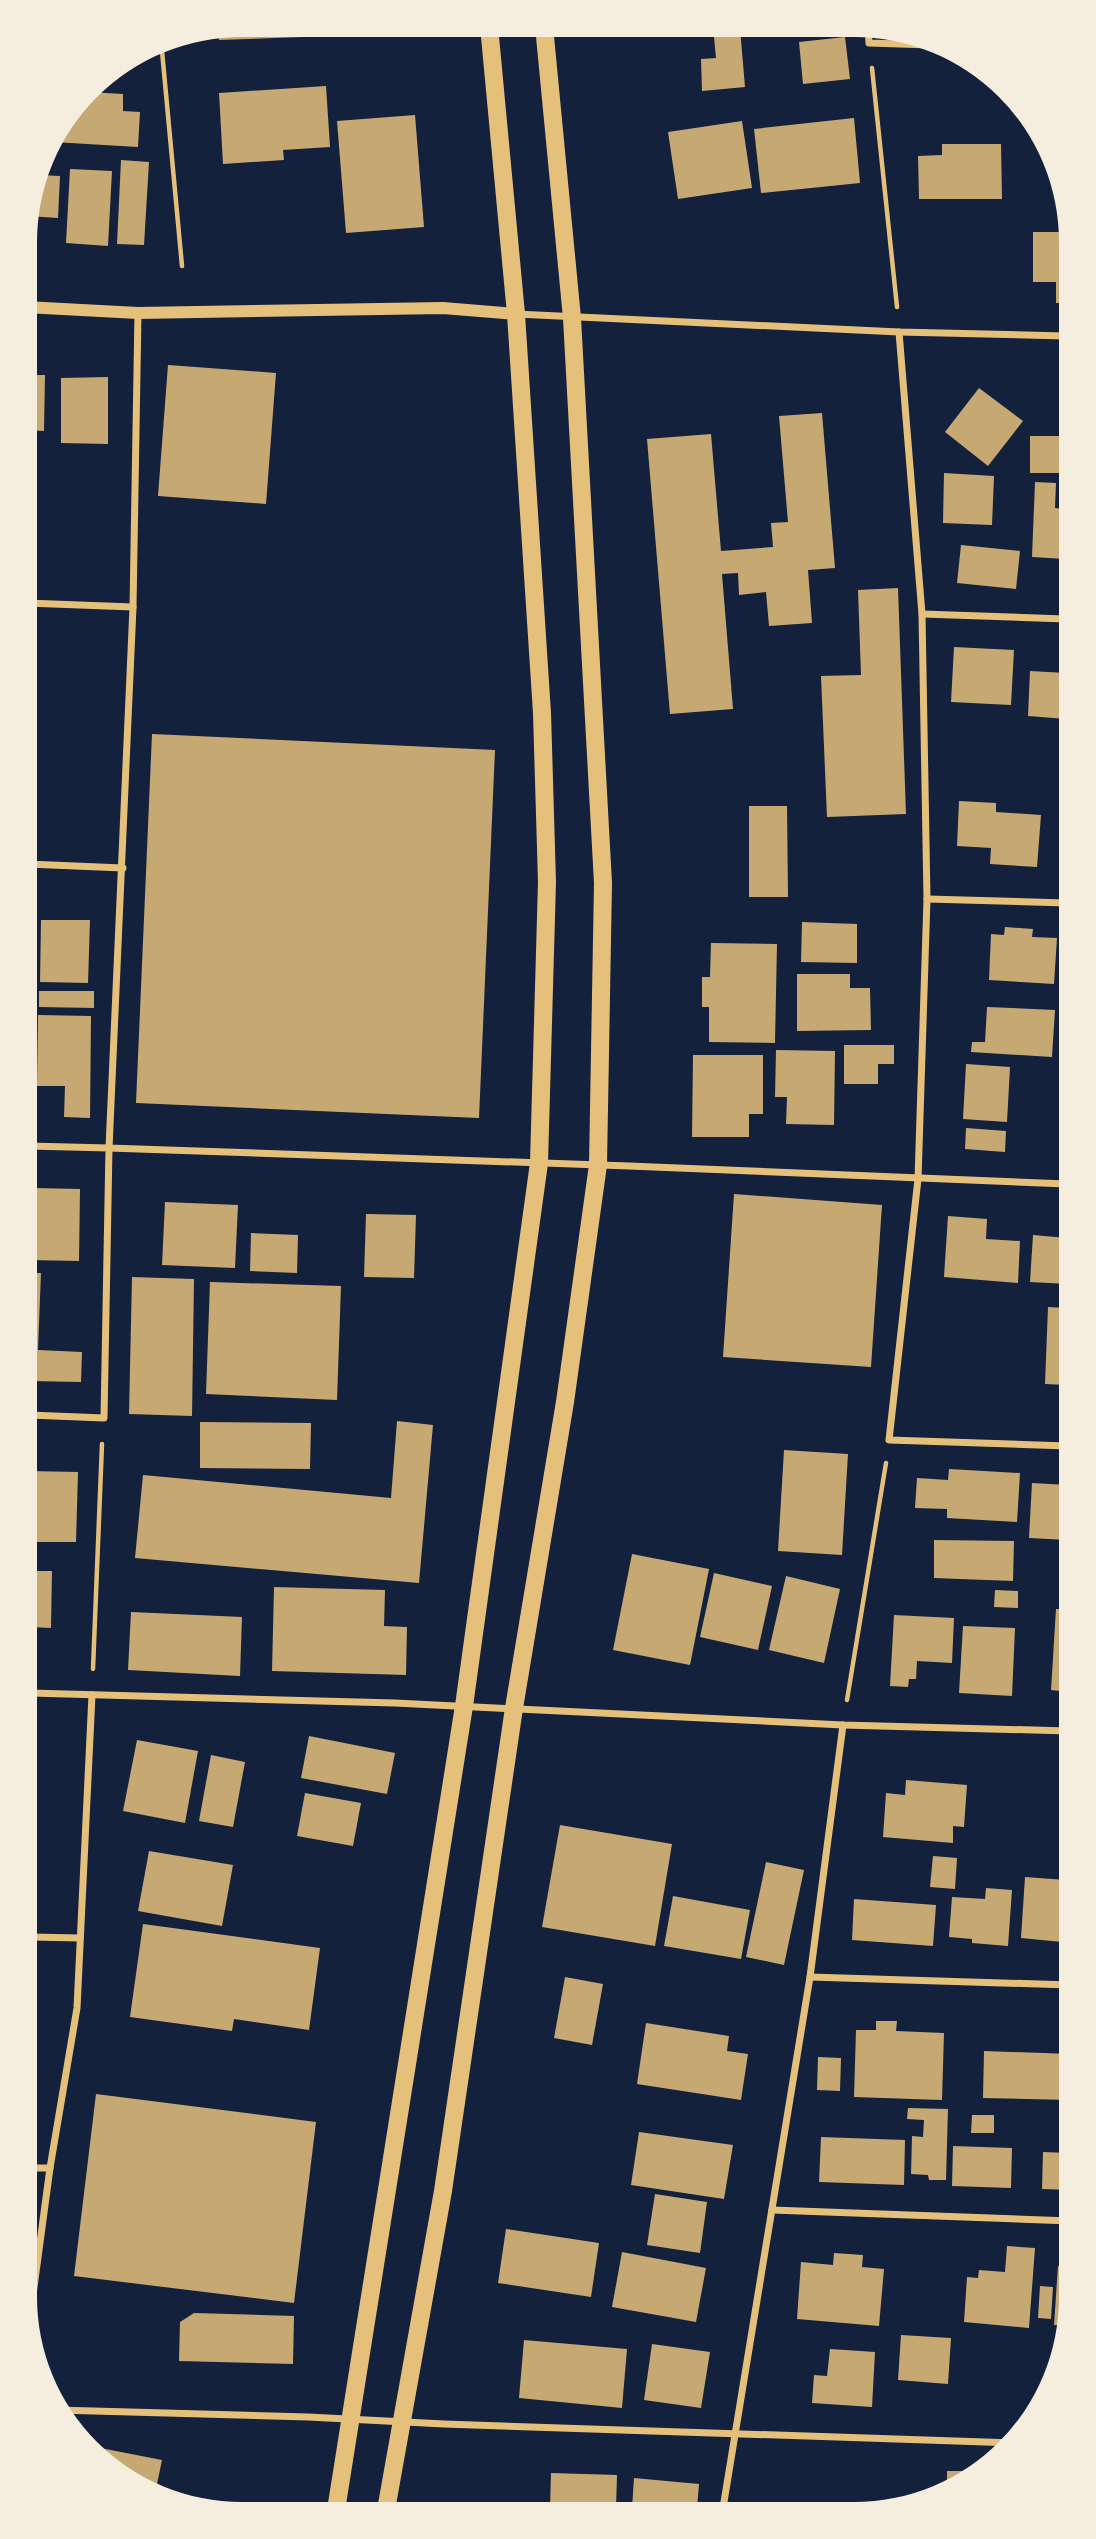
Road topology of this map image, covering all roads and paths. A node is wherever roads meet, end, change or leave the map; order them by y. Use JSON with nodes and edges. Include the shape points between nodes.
{"nodes":[{"id":1,"x":490,"y":37,"type":"edge"},
{"id":2,"x":545,"y":37,"type":"edge"},
{"id":3,"x":869,"y":38,"type":"edge"},
{"id":4,"x":869,"y":43,"type":"junction"},
{"id":5,"x":907,"y":44,"type":"edge"},
{"id":6,"x":162,"y":54,"type":"edge"},
{"id":7,"x":182,"y":267,"type":"dead end"},
{"id":8,"x":37,"y":308,"type":"edge"},
{"id":9,"x":138,"y":313,"type":"junction"},
{"id":10,"x":516,"y":314,"type":"junction"},
{"id":11,"x":572,"y":318,"type":"junction"},
{"id":12,"x":899,"y":332,"type":"junction"},
{"id":13,"x":1059,"y":336,"type":"edge"},
{"id":14,"x":37,"y":603,"type":"edge"},
{"id":15,"x":132,"y":607,"type":"junction"},
{"id":16,"x":922,"y":614,"type":"junction"},
{"id":17,"x":1059,"y":619,"type":"edge"},
{"id":18,"x":37,"y":864,"type":"edge"},
{"id":19,"x":123,"y":867,"type":"junction"},
{"id":20,"x":927,"y":900,"type":"junction"},
{"id":21,"x":1059,"y":903,"type":"edge"},
{"id":22,"x":37,"y":1146,"type":"edge"},
{"id":23,"x":109,"y":1148,"type":"junction"},
{"id":24,"x":539,"y":1163,"type":"junction"},
{"id":25,"x":598,"y":1165,"type":"junction"},
{"id":26,"x":918,"y":1179,"type":"junction"},
{"id":27,"x":1059,"y":1184,"type":"edge"},
{"id":28,"x":37,"y":1415,"type":"edge"},
{"id":29,"x":104,"y":1418,"type":"junction"},
{"id":30,"x":889,"y":1440,"type":"junction"},
{"id":31,"x":1059,"y":1446,"type":"edge"},
{"id":32,"x":37,"y":1693,"type":"edge"},
{"id":33,"x":92,"y":1695,"type":"junction"},
{"id":34,"x":464,"y":1706,"type":"junction"},
{"id":35,"x":514,"y":1708,"type":"junction"},
{"id":36,"x":843,"y":1725,"type":"junction"},
{"id":37,"x":1059,"y":1731,"type":"edge"},
{"id":38,"x":37,"y":1937,"type":"edge"},
{"id":39,"x":80,"y":1938,"type":"junction"},
{"id":40,"x":810,"y":1977,"type":"junction"},
{"id":41,"x":1059,"y":1985,"type":"edge"},
{"id":42,"x":37,"y":2168,"type":"edge"},
{"id":43,"x":50,"y":2168,"type":"junction"},
{"id":44,"x":772,"y":2210,"type":"junction"},
{"id":45,"x":1059,"y":2221,"type":"edge"},
{"id":46,"x":37,"y":2265,"type":"edge"},
{"id":47,"x":71,"y":2410,"type":"edge"},
{"id":48,"x":350,"y":2420,"type":"junction"},
{"id":49,"x":400,"y":2422,"type":"junction"},
{"id":50,"x":736,"y":2434,"type":"junction"},
{"id":51,"x":999,"y":2443,"type":"edge"},
{"id":52,"x":337,"y":2502,"type":"edge"},
{"id":53,"x":387,"y":2502,"type":"edge"},
{"id":54,"x":724,"y":2502,"type":"edge"}],
"edges":[{"from":1,"to":10,"type":"main road"},
{"from":2,"to":11,"type":"main road"},
{"from":3,"to":4,"type":"street"},
{"from":4,"to":5,"type":"street"},
{"from":4,"to":12,"type":"path"},
{"from":6,"to":7,"type":"path"},
{"from":8,"to":9,"type":"street"},
{"from":9,"to":10,"type":"street","via":[[443,309]]},
{"from":9,"to":15,"type":"street"},
{"from":10,"to":11,"type":"street"},
{"from":10,"to":24,"type":"main road","via":[[542,713],[547,882]]},
{"from":11,"to":12,"type":"street"},
{"from":11,"to":25,"type":"main road","via":[[603,883]]},
{"from":12,"to":13,"type":"street"},
{"from":12,"to":16,"type":"street"},
{"from":14,"to":15,"type":"street"},
{"from":15,"to":19,"type":"street"},
{"from":16,"to":17,"type":"street"},
{"from":16,"to":20,"type":"street"},
{"from":18,"to":19,"type":"street"},
{"from":19,"to":23,"type":"street"},
{"from":20,"to":21,"type":"street"},
{"from":20,"to":26,"type":"street"},
{"from":22,"to":23,"type":"street"},
{"from":23,"to":24,"type":"street"},
{"from":23,"to":29,"type":"street"},
{"from":24,"to":25,"type":"street"},
{"from":24,"to":34,"type":"main road"},
{"from":25,"to":26,"type":"street"},
{"from":25,"to":35,"type":"main road","via":[[565,1402]]},
{"from":26,"to":27,"type":"street"},
{"from":26,"to":30,"type":"street"},
{"from":28,"to":29,"type":"street"},
{"from":29,"to":33,"type":"path"},
{"from":30,"to":31,"type":"street"},
{"from":30,"to":36,"type":"path"},
{"from":32,"to":33,"type":"street"},
{"from":33,"to":34,"type":"street"},
{"from":33,"to":39,"type":"street"},
{"from":34,"to":35,"type":"street"},
{"from":34,"to":48,"type":"main road"},
{"from":35,"to":36,"type":"street"},
{"from":35,"to":49,"type":"main road","via":[[443,2191]]},
{"from":36,"to":37,"type":"street"},
{"from":36,"to":40,"type":"street"},
{"from":38,"to":39,"type":"street"},
{"from":39,"to":43,"type":"street","via":[[77,2008]]},
{"from":40,"to":41,"type":"street"},
{"from":40,"to":44,"type":"street"},
{"from":42,"to":43,"type":"street"},
{"from":43,"to":46,"type":"street"},
{"from":44,"to":45,"type":"street"},
{"from":44,"to":50,"type":"street"},
{"from":47,"to":48,"type":"street"},
{"from":48,"to":49,"type":"street"},
{"from":48,"to":52,"type":"main road"},
{"from":49,"to":50,"type":"street"},
{"from":49,"to":53,"type":"main road"},
{"from":50,"to":51,"type":"street"},
{"from":50,"to":54,"type":"street"}]}
